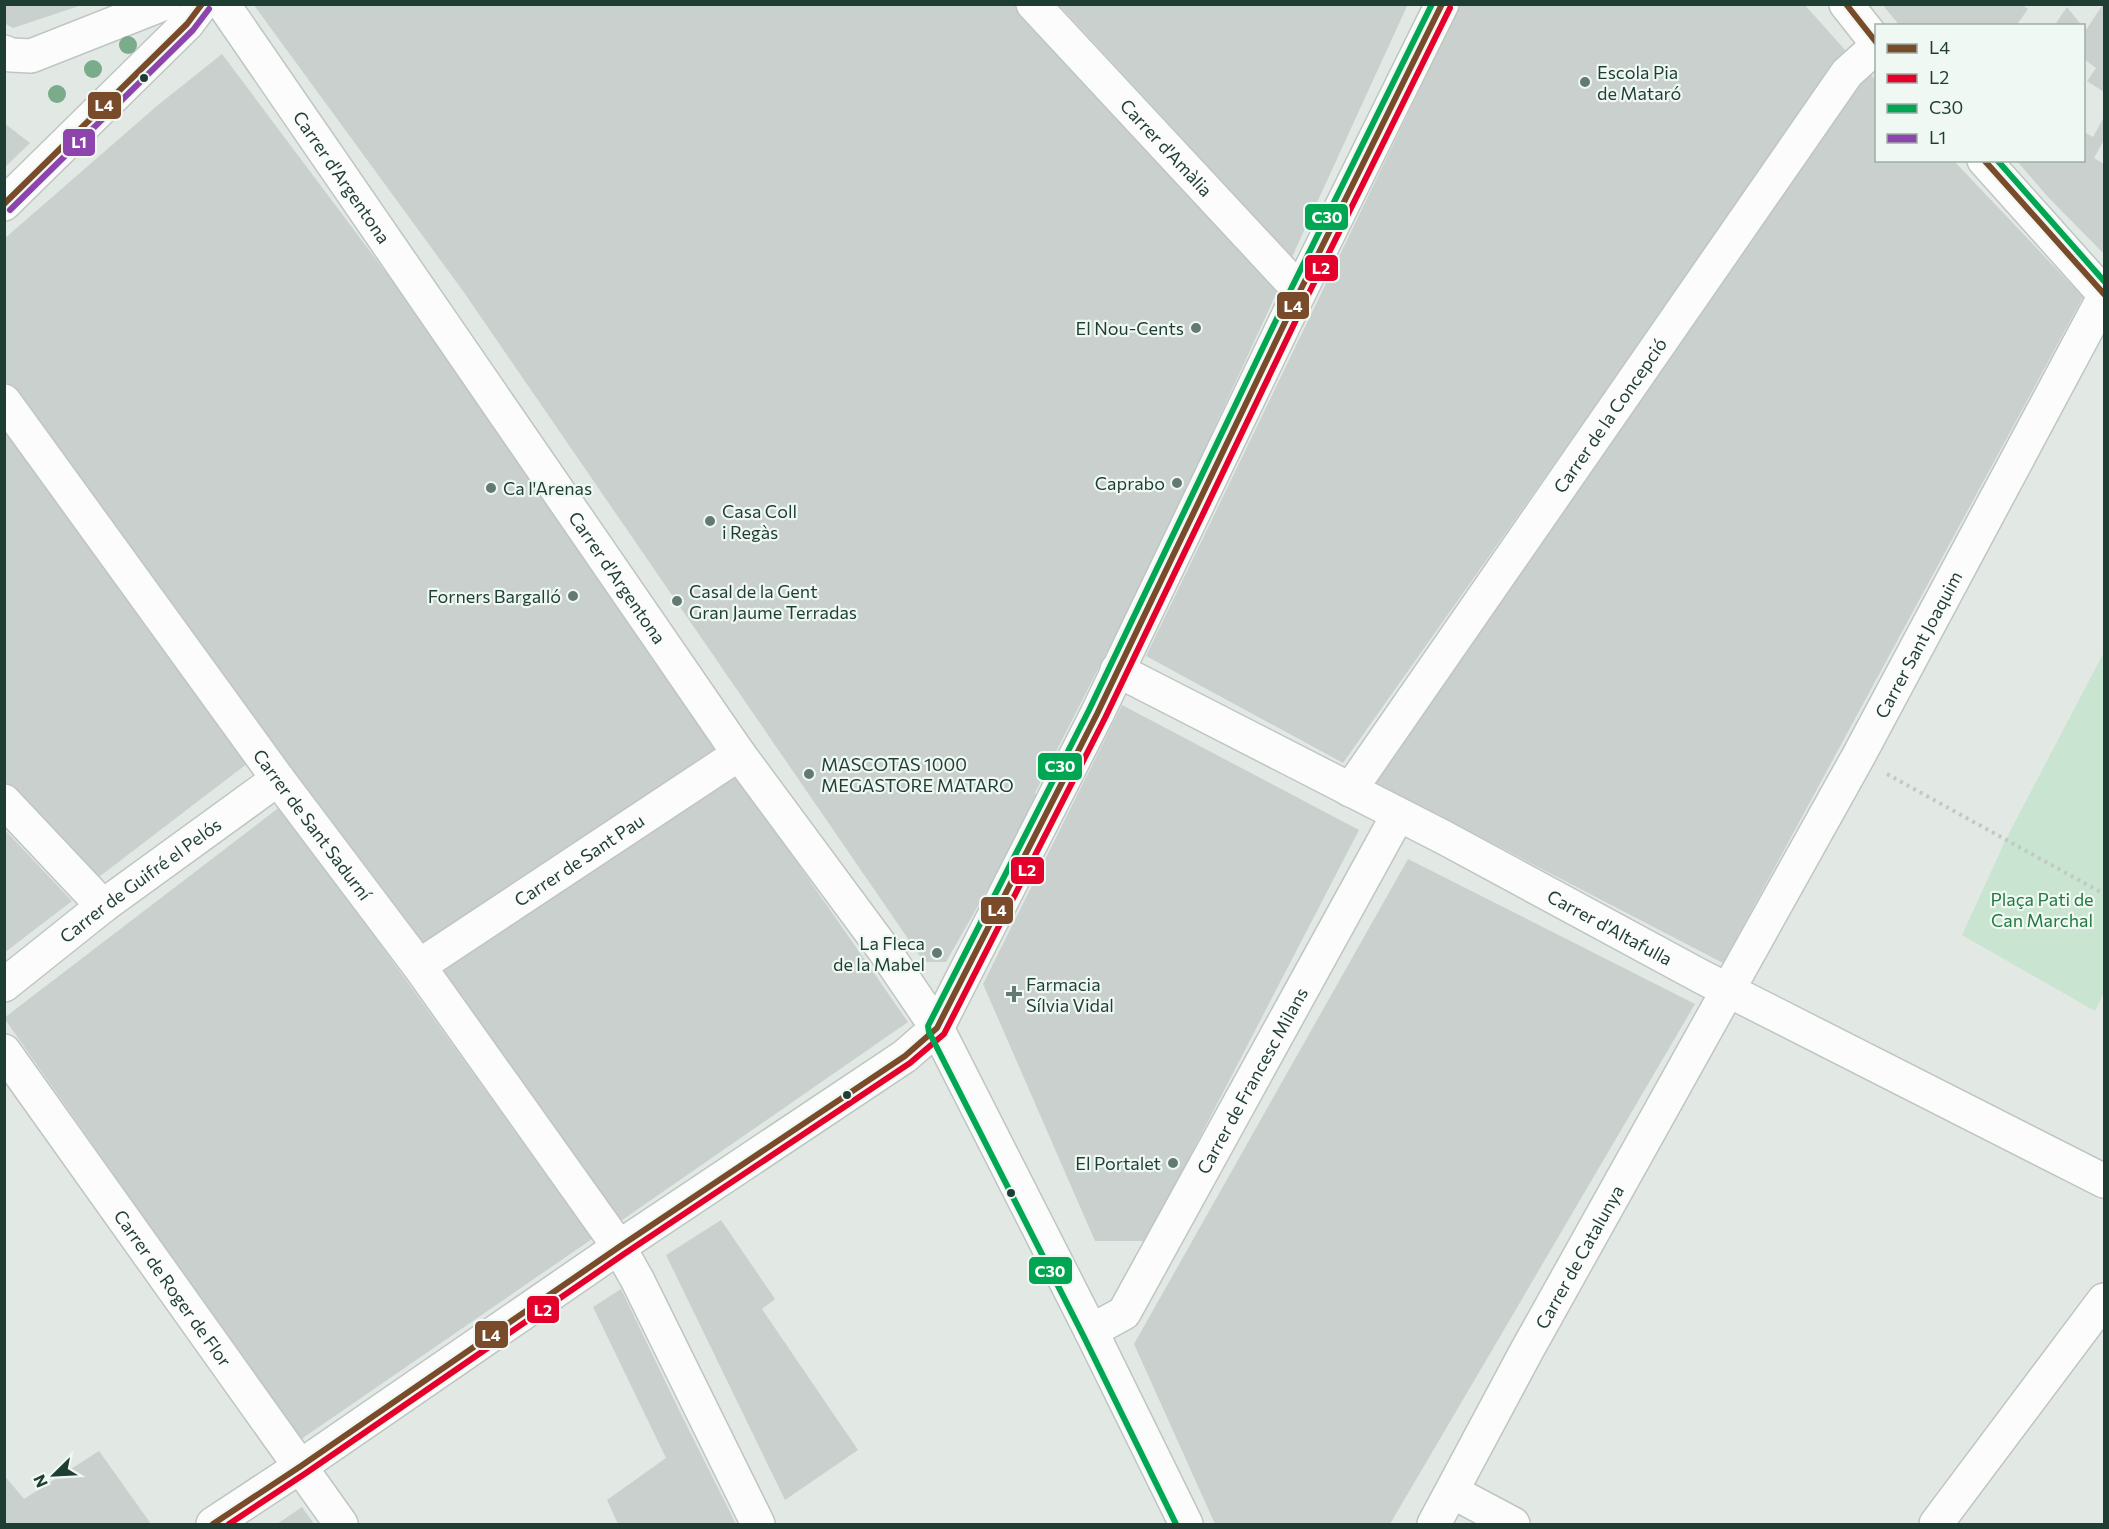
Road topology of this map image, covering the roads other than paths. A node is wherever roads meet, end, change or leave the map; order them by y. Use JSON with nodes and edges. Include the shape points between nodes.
{"nodes":[{"id":1,"x":163,"y":4,"type":"edge"},
{"id":2,"x":202,"y":4,"type":"edge"},
{"id":3,"x":223,"y":4,"type":"edge"},
{"id":4,"x":1033,"y":4,"type":"edge"},
{"id":5,"x":1442,"y":4,"type":"edge"},
{"id":6,"x":1846,"y":4,"type":"edge"},
{"id":7,"x":1875,"y":41,"type":"edge"},
{"id":8,"x":1875,"y":48,"type":"edge"},
{"id":9,"x":4,"y":52,"type":"edge"},
{"id":10,"x":1986,"y":162,"type":"edge"},
{"id":11,"x":4,"y":204,"type":"edge"},
{"id":12,"x":1300,"y":291,"type":"junction"},
{"id":13,"x":2104,"y":295,"type":"edge"},
{"id":14,"x":4,"y":401,"type":"edge"},
{"id":15,"x":1117,"y":670,"type":"junction"},
{"id":16,"x":739,"y":754,"type":"junction"},
{"id":17,"x":278,"y":779,"type":"junction"},
{"id":18,"x":1350,"y":790,"type":"junction"},
{"id":19,"x":4,"y":801,"type":"edge"},
{"id":20,"x":1398,"y":815,"type":"junction"},
{"id":21,"x":103,"y":906,"type":"junction"},
{"id":22,"x":419,"y":966,"type":"junction"},
{"id":23,"x":4,"y":985,"type":"edge"},
{"id":24,"x":1727,"y":989,"type":"junction"},
{"id":25,"x":938,"y":1028,"type":"junction"},
{"id":26,"x":4,"y":1051,"type":"edge"},
{"id":27,"x":2104,"y":1181,"type":"edge"},
{"id":28,"x":619,"y":1247,"type":"junction"},
{"id":29,"x":2104,"y":1300,"type":"edge"},
{"id":30,"x":1091,"y":1331,"type":"junction"},
{"id":31,"x":301,"y":1466,"type":"junction"},
{"id":32,"x":1453,"y":1492,"type":"junction"},
{"id":33,"x":213,"y":1524,"type":"edge"},
{"id":34,"x":342,"y":1524,"type":"edge"},
{"id":35,"x":758,"y":1524,"type":"edge"},
{"id":36,"x":1186,"y":1524,"type":"edge"},
{"id":37,"x":1434,"y":1524,"type":"edge"},
{"id":38,"x":1513,"y":1524,"type":"edge"},
{"id":39,"x":1936,"y":1524,"type":"edge"}],
"edges":[{"from":1,"to":9,"type":"street","via":[[31,56]]},
{"from":2,"to":11,"type":"street","via":[[187,24]]},
{"from":3,"to":16,"type":"street","name":"Carrer d'Argentona"},
{"from":4,"to":12,"type":"street","name":"Carrer d'Amàlia"},
{"from":5,"to":12,"type":"street"},
{"from":6,"to":7,"type":"street"},
{"from":8,"to":18,"type":"street","name":"Carrer de la Concepció","via":[[1847,73]]},
{"from":10,"to":13,"type":"street"},
{"from":12,"to":15,"type":"street"},
{"from":13,"to":24,"type":"street","name":"Carrer Sant Joaquim","via":[[1858,758]]},
{"from":14,"to":17,"type":"street","name":"Carrer de Sant Sadurní"},
{"from":15,"to":18,"type":"street","name":"Carrer d'Altafulla"},
{"from":15,"to":25,"type":"street"},
{"from":16,"to":22,"type":"street","name":"Carrer de Sant Pau"},
{"from":16,"to":25,"type":"street","name":"Carrer d'Argentona"},
{"from":17,"to":21,"type":"street","name":"Carrer de Guifré el Pelós"},
{"from":17,"to":22,"type":"street","name":"Carrer de Sant Sadurní"},
{"from":18,"to":20,"type":"street","name":"Carrer d'Altafulla"},
{"from":19,"to":21,"type":"street"},
{"from":20,"to":24,"type":"street","name":"Carrer d'Altafulla"},
{"from":20,"to":30,"type":"street","name":"Carrer de Francesc Milans","via":[[1124,1313]]},
{"from":21,"to":23,"type":"street","name":"Carrer de Guifré el Pelós"},
{"from":22,"to":28,"type":"street","name":"Carrer de Sant Sadurní"},
{"from":24,"to":27,"type":"street","name":"Carrer d'Altafulla"},
{"from":24,"to":32,"type":"street","name":"Carrer de Catalunya"},
{"from":25,"to":28,"type":"street","via":[[905,1056]]},
{"from":25,"to":30,"type":"street","name":"Carrer d'Argentona"},
{"from":26,"to":31,"type":"street","name":"Carrer de Roger de Flor"},
{"from":28,"to":31,"type":"street"},
{"from":28,"to":35,"type":"street","name":"Carrer de Sant Sadurní"},
{"from":29,"to":39,"type":"street"},
{"from":30,"to":36,"type":"street","name":"Carrer d'Argentona"},
{"from":31,"to":33,"type":"street"},
{"from":31,"to":34,"type":"street","name":"Carrer de Roger de Flor"},
{"from":32,"to":37,"type":"street","name":"Carrer de Catalunya"},
{"from":32,"to":38,"type":"street"}]}
